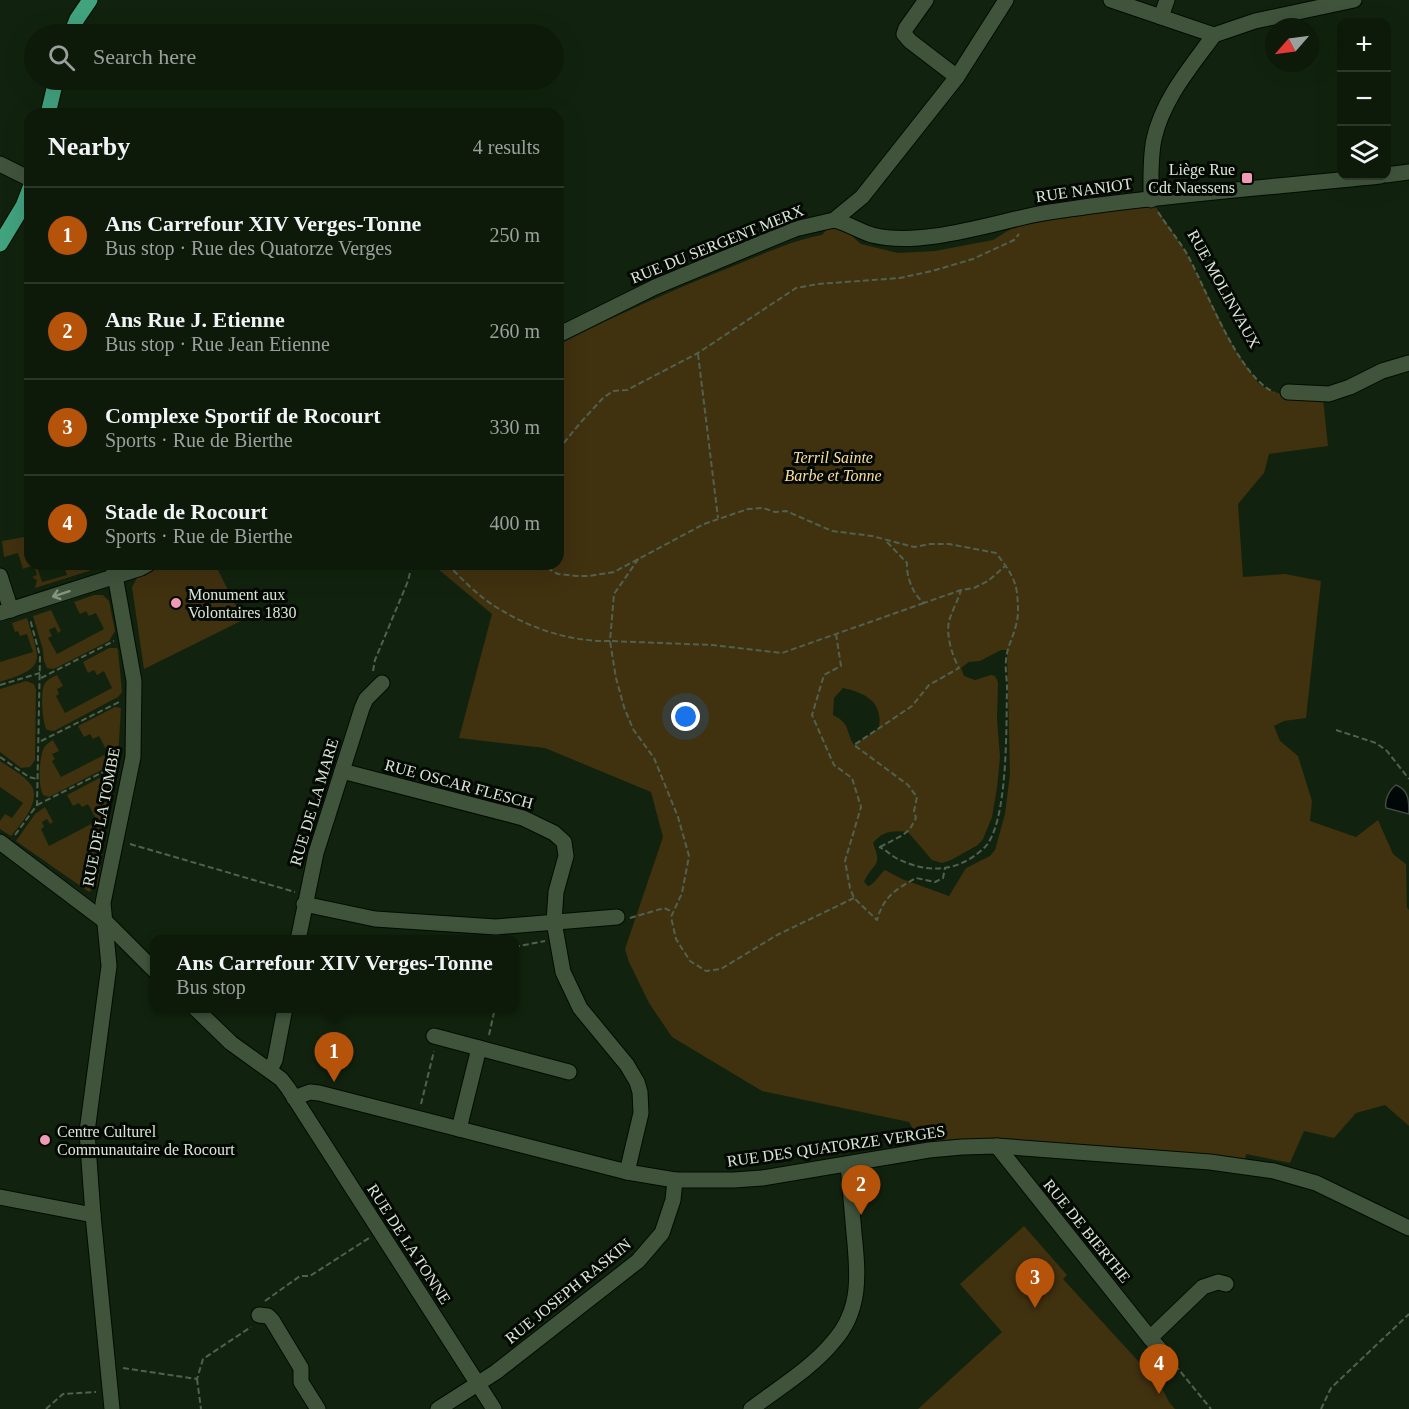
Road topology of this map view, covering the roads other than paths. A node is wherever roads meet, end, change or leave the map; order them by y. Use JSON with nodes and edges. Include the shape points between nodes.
{"nodes":[{"id":1,"x":90,"y":0,"type":"edge"},
{"id":2,"x":927,"y":0,"type":"edge"},
{"id":3,"x":1006,"y":0,"type":"edge"},
{"id":4,"x":1113,"y":0,"type":"edge"},
{"id":5,"x":1167,"y":0,"type":"edge"},
{"id":6,"x":1354,"y":0,"type":"edge"},
{"id":7,"x":1161,"y":17,"type":"junction"},
{"id":8,"x":75,"y":24,"type":"edge"},
{"id":9,"x":1214,"y":35,"type":"junction"},
{"id":10,"x":957,"y":77,"type":"junction"},
{"id":11,"x":54,"y":90,"type":"edge"},
{"id":12,"x":49,"y":108,"type":"edge"},
{"id":13,"x":0,"y":164,"type":"edge"},
{"id":14,"x":1409,"y":172,"type":"edge"},
{"id":15,"x":1391,"y":174,"type":"edge"},
{"id":16,"x":24,"y":176,"type":"edge"},
{"id":17,"x":1342,"y":180,"type":"edge"},
{"id":18,"x":1150,"y":200,"type":"junction"},
{"id":19,"x":24,"y":215,"type":"edge"},
{"id":20,"x":834,"y":219,"type":"junction"},
{"id":21,"x":0,"y":244,"type":"edge"},
{"id":22,"x":564,"y":332,"type":"edge"},
{"id":23,"x":1409,"y":363,"type":"edge"},
{"id":24,"x":1288,"y":392,"type":"road end"},
{"id":25,"x":115,"y":570,"type":"edge"},
{"id":26,"x":0,"y":576,"type":"edge"},
{"id":27,"x":5,"y":611,"type":"edge"},
{"id":28,"x":378,"y":687,"type":"road end"},
{"id":29,"x":342,"y":771,"type":"junction"},
{"id":30,"x":3,"y":844,"type":"edge"},
{"id":31,"x":305,"y":899,"type":"junction"},
{"id":32,"x":618,"y":917,"type":"road end"},
{"id":33,"x":106,"y":922,"type":"junction"},
{"id":34,"x":554,"y":922,"type":"junction"},
{"id":35,"x":299,"y":935,"type":"edge"},
{"id":36,"x":150,"y":966,"type":"edge"},
{"id":37,"x":200,"y":1013,"type":"edge"},
{"id":38,"x":284,"y":1013,"type":"edge"},
{"id":39,"x":436,"y":1037,"type":"road end"},
{"id":40,"x":482,"y":1049,"type":"junction"},
{"id":41,"x":270,"y":1070,"type":"junction"},
{"id":42,"x":568,"y":1072,"type":"dead end"},
{"id":43,"x":294,"y":1098,"type":"junction"},
{"id":44,"x":459,"y":1129,"type":"junction"},
{"id":45,"x":997,"y":1146,"type":"junction"},
{"id":46,"x":848,"y":1164,"type":"junction"},
{"id":47,"x":627,"y":1172,"type":"junction"},
{"id":48,"x":675,"y":1180,"type":"junction"},
{"id":49,"x":0,"y":1197,"type":"edge"},
{"id":50,"x":93,"y":1215,"type":"junction"},
{"id":51,"x":1409,"y":1228,"type":"edge"},
{"id":52,"x":1226,"y":1284,"type":"dead end"},
{"id":53,"x":259,"y":1315,"type":"road end"},
{"id":54,"x":1150,"y":1338,"type":"junction"},
{"id":55,"x":1164,"y":1355,"type":"road end"},
{"id":56,"x":478,"y":1385,"type":"junction"},
{"id":57,"x":112,"y":1409,"type":"edge"},
{"id":58,"x":318,"y":1409,"type":"edge"},
{"id":59,"x":438,"y":1409,"type":"edge"},
{"id":60,"x":494,"y":1409,"type":"edge"},
{"id":61,"x":751,"y":1409,"type":"edge"}],
"edges":[{"from":1,"to":8,"type":"main road"},
{"from":2,"to":10,"type":"street","via":[[904,34]]},
{"from":3,"to":10,"type":"street","name":"RUE DU SERGENT MERX"},
{"from":4,"to":7,"type":"street"},
{"from":5,"to":7,"type":"street"},
{"from":6,"to":9,"type":"street","via":[[1255,21]]},
{"from":7,"to":9,"type":"street"},
{"from":9,"to":18,"type":"street","via":[[1176,87],[1161,116],[1154,141]]},
{"from":10,"to":20,"type":"street","name":"RUE DU SERGENT MERX","via":[[862,197]]},
{"from":11,"to":12,"type":"main road"},
{"from":13,"to":16,"type":"street"},
{"from":14,"to":15,"type":"street"},
{"from":17,"to":18,"type":"street","name":"RUE NANIOT"},
{"from":18,"to":20,"type":"street","name":"RUE NANIOT","via":[[1033,215],[986,228],[933,236],[896,238],[871,234]]},
{"from":19,"to":21,"type":"main road"},
{"from":20,"to":22,"type":"street","name":"RUE DU SERGENT MERX","via":[[795,229],[655,287]]},
{"from":23,"to":24,"type":"street","via":[[1329,394]]},
{"from":25,"to":27,"type":"street","one_way":true},
{"from":25,"to":33,"type":"street","name":"RUE DE LA TOMBE","via":[[135,694],[133,757],[103,903]]},
{"from":26,"to":27,"type":"street"},
{"from":28,"to":29,"type":"street","name":"RUE DE LA MARE","via":[[362,708]]},
{"from":29,"to":31,"type":"street","name":"RUE DE LA MARE"},
{"from":29,"to":34,"type":"street","name":"RUE OSCAR FLESCH","via":[[523,818],[560,836],[566,849]]},
{"from":30,"to":33,"type":"street"},
{"from":31,"to":34,"type":"street","via":[[375,919],[496,927]]},
{"from":31,"to":35,"type":"street","name":"RUE DE LA MARE"},
{"from":32,"to":34,"type":"street"},
{"from":33,"to":36,"type":"street"},
{"from":33,"to":50,"type":"street","name":"RUE DE LA TOMBE","via":[[109,966],[87,1132]]},
{"from":34,"to":47,"type":"street","name":"RUE OSCAR FLESCH","via":[[563,972],[573,995],[590,1022],[627,1065],[640,1092],[641,1113]]},
{"from":37,"to":41,"type":"street","via":[[231,1043]]},
{"from":38,"to":41,"type":"street"},
{"from":39,"to":40,"type":"street"},
{"from":40,"to":42,"type":"street"},
{"from":40,"to":44,"type":"street"},
{"from":41,"to":43,"type":"street"},
{"from":43,"to":44,"type":"street","name":"RUE DES QUATORZE VERGES","via":[[310,1092]]},
{"from":43,"to":56,"type":"street","name":"RUE DE LA TONNE"},
{"from":44,"to":47,"type":"street","name":"RUE DES QUATORZE VERGES"},
{"from":45,"to":46,"type":"street","name":"RUE DES QUATORZE VERGES","via":[[929,1150]]},
{"from":45,"to":51,"type":"street","name":"RUE DES QUATORZE VERGES","via":[[1210,1162],[1274,1171],[1316,1183]]},
{"from":45,"to":54,"type":"street","name":"RUE DE BIERTHE"},
{"from":46,"to":48,"type":"street","name":"RUE DES QUATORZE VERGES","via":[[747,1179]]},
{"from":46,"to":61,"type":"street","via":[[857,1272],[851,1314],[825,1351]]},
{"from":47,"to":48,"type":"street","name":"RUE DES QUATORZE VERGES"},
{"from":48,"to":56,"type":"street","name":"RUE JOSEPH RASKIN","via":[[662,1233],[638,1261]]},
{"from":49,"to":50,"type":"street"},
{"from":50,"to":57,"type":"street","name":"RUE DE LA TOMBE"},
{"from":52,"to":54,"type":"street","via":[[1218,1282],[1203,1287]]},
{"from":53,"to":58,"type":"street","via":[[272,1320],[301,1368],[301,1382]]},
{"from":54,"to":55,"type":"street","name":"RUE DE BIERTHE"},
{"from":56,"to":59,"type":"street","name":"RUE JOSEPH RASKIN"},
{"from":56,"to":60,"type":"street","name":"RUE DE LA TONNE"}]}
